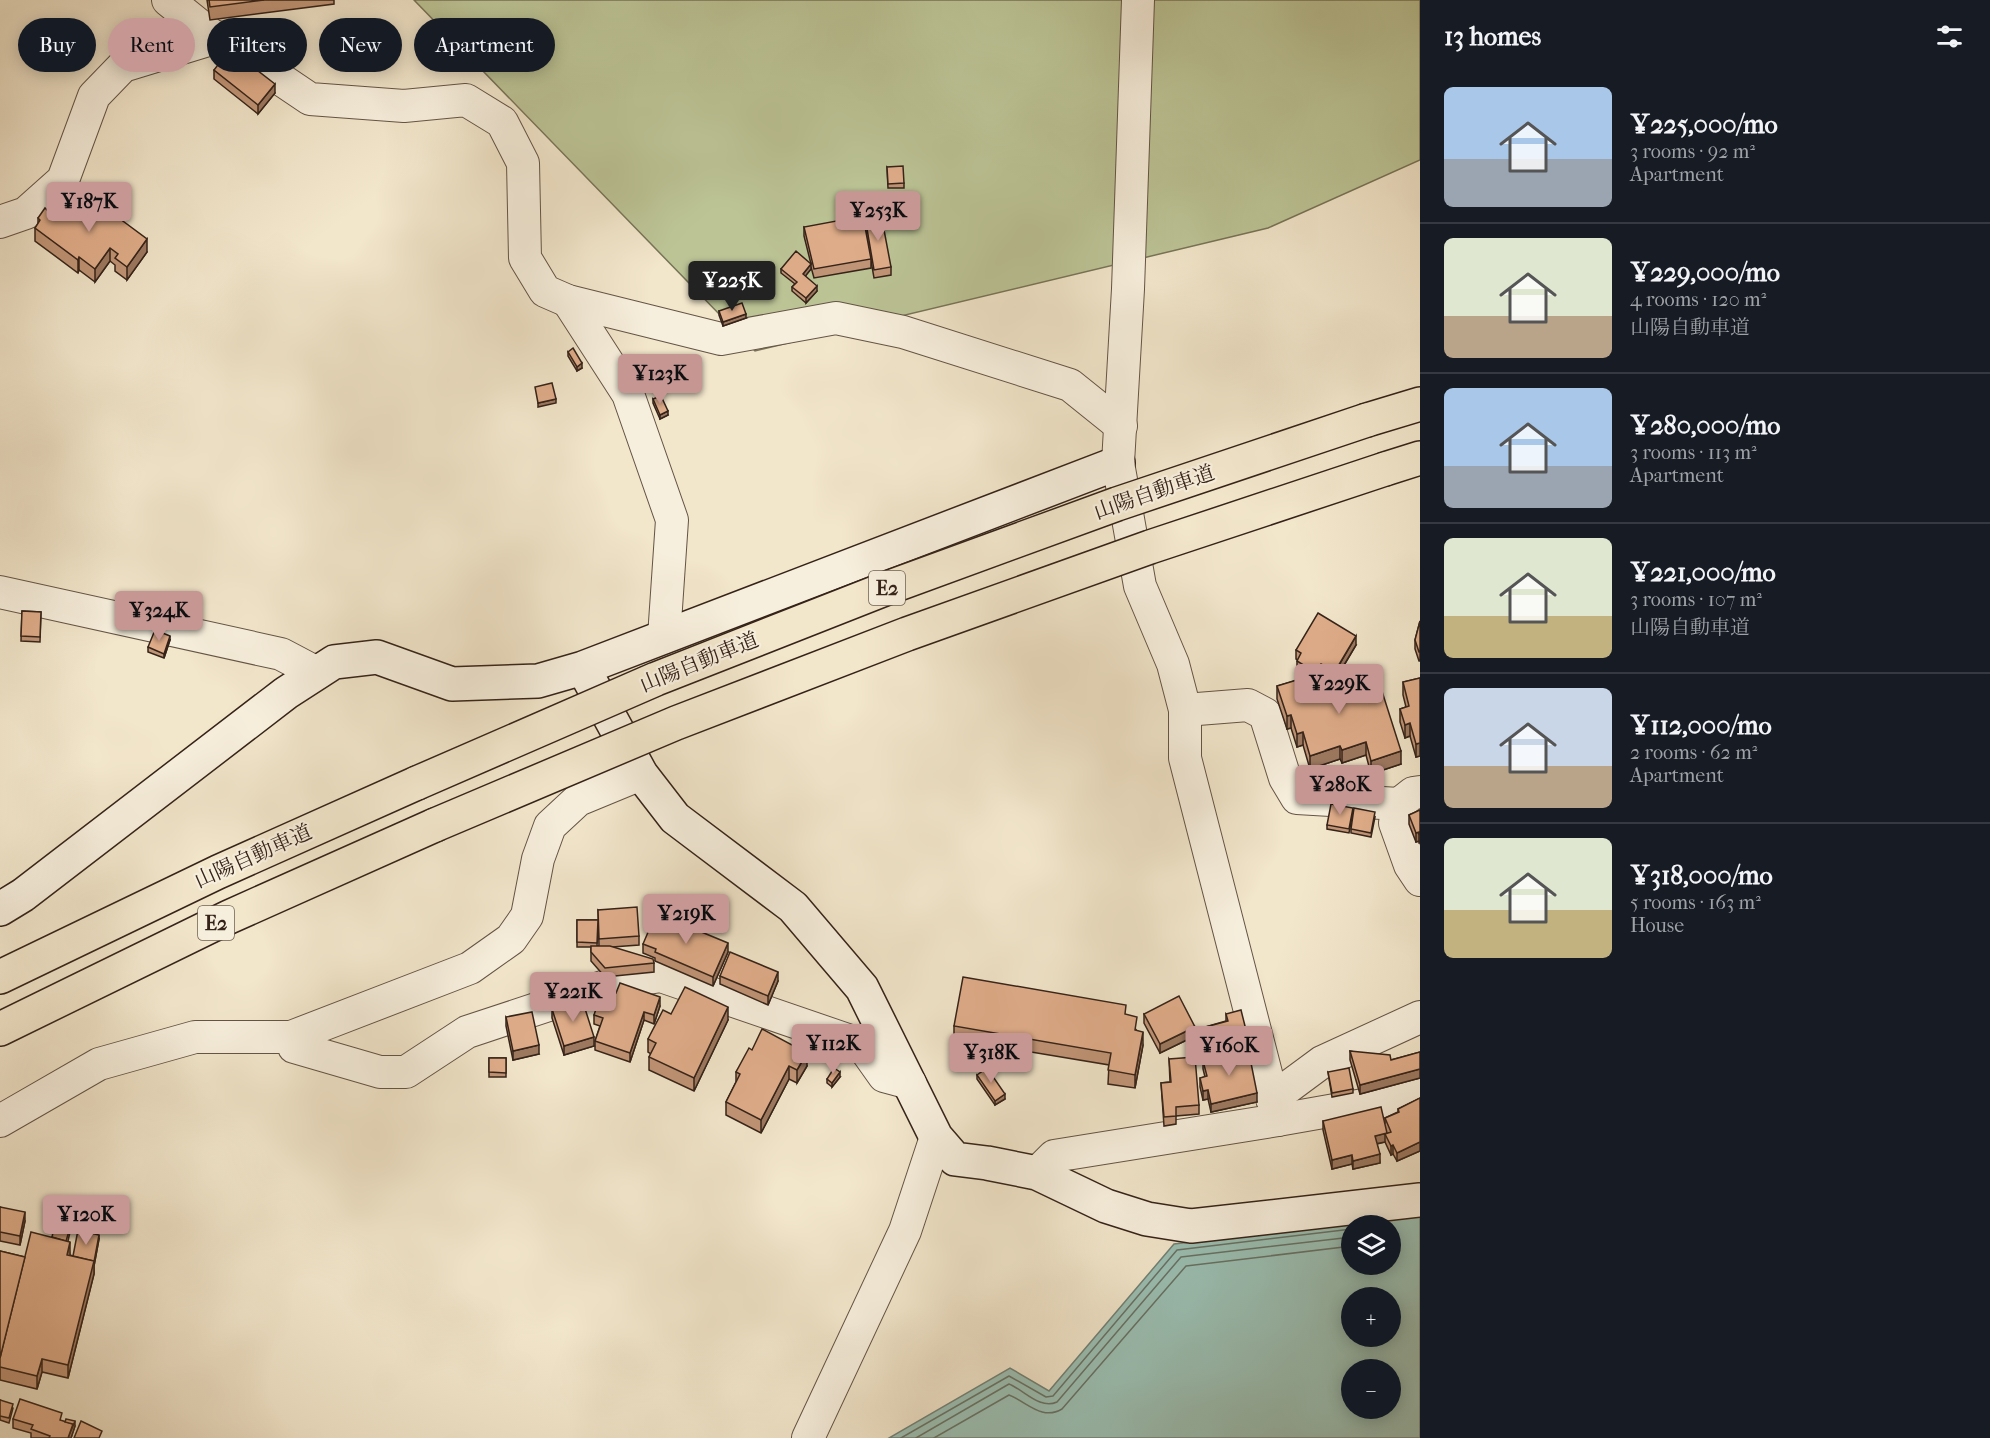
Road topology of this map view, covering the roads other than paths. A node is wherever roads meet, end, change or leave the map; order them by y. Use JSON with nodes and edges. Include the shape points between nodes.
{"nodes":[{"id":1,"x":168,"y":0,"type":"edge"},
{"id":2,"x":1138,"y":0,"type":"edge"},
{"id":3,"x":207,"y":32,"type":"edge"},
{"id":4,"x":207,"y":40,"type":"edge"},
{"id":5,"x":270,"y":72,"type":"edge"},
{"id":6,"x":0,"y":222,"type":"edge"},
{"id":7,"x":568,"y":301,"type":"junction"},
{"id":8,"x":1420,"y":404,"type":"edge"},
{"id":9,"x":1121,"y":426,"type":"junction"},
{"id":10,"x":1420,"y":458,"type":"edge"},
{"id":11,"x":1119,"y":463,"type":"junction"},
{"id":12,"x":0,"y":592,"type":"edge"},
{"id":13,"x":664,"y":637,"type":"junction"},
{"id":14,"x":583,"y":668,"type":"junction"},
{"id":15,"x":317,"y":673,"type":"junction"},
{"id":16,"x":1185,"y":710,"type":"junction"},
{"id":17,"x":641,"y":774,"type":"junction"},
{"id":18,"x":1409,"y":798,"type":"edge"},
{"id":19,"x":1420,"y":880,"type":"edge"},
{"id":20,"x":0,"y":909,"type":"edge"},
{"id":21,"x":0,"y":977,"type":"edge"},
{"id":22,"x":1420,"y":1017,"type":"edge"},
{"id":23,"x":0,"y":1029,"type":"edge"},
{"id":24,"x":291,"y":1037,"type":"junction"},
{"id":25,"x":910,"y":1083,"type":"junction"},
{"id":26,"x":1420,"y":1095,"type":"edge"},
{"id":27,"x":1275,"y":1110,"type":"junction"},
{"id":28,"x":0,"y":1121,"type":"edge"},
{"id":29,"x":936,"y":1137,"type":"junction"},
{"id":30,"x":1037,"y":1173,"type":"junction"},
{"id":31,"x":1420,"y":1200,"type":"edge"},
{"id":32,"x":808,"y":1438,"type":"edge"}],
"edges":[{"from":1,"to":3,"type":"street"},
{"from":2,"to":9,"type":"street"},
{"from":4,"to":6,"type":"street","via":[[123,66],[94,96],[63,180],[26,213]]},
{"from":5,"to":7,"type":"street","via":[[310,99],[404,106],[466,100],[502,122],[523,163],[525,258],[545,291]]},
{"from":7,"to":9,"type":"street","via":[[720,339],[836,318],[903,332],[1070,385]]},
{"from":7,"to":13,"type":"street","via":[[628,394],[672,520]]},
{"from":8,"to":21,"type":"highway","name":"山陽自動車道","number":"E2","bridge":true,"via":[[1117,504],[890,586],[656,679],[218,872]]},
{"from":9,"to":11,"type":"street"},
{"from":10,"to":23,"type":"highway","number":"E2","bridge":true,"via":[[1150,547],[907,634],[676,723],[229,917]]},
{"from":11,"to":13,"type":"street"},
{"from":11,"to":16,"type":"street","via":[[1140,586],[1173,664]]},
{"from":12,"to":15,"type":"street","via":[[281,654]]},
{"from":13,"to":14,"type":"street"},
{"from":14,"to":15,"type":"street","via":[[538,681],[452,684],[377,657],[334,662]]},
{"from":14,"to":17,"type":"street"},
{"from":15,"to":20,"type":"street"},
{"from":16,"to":18,"type":"street","via":[[1248,705],[1265,714],[1285,778],[1297,798]]},
{"from":16,"to":27,"type":"street","via":[[1185,758]]},
{"from":17,"to":24,"type":"street","via":[[578,800],[550,826],[538,859],[527,916],[511,939],[470,968]]},
{"from":17,"to":25,"type":"street","via":[[675,818],[793,907],[862,988]]},
{"from":18,"to":19,"type":"street","via":[[1395,823],[1410,865]]},
{"from":22,"to":27,"type":"street","via":[[1322,1062]]},
{"from":24,"to":25,"type":"street","via":[[294,1047],[380,1072],[406,1072],[467,1032],[615,983],[661,976],[861,1045],[884,1076]]},
{"from":24,"to":28,"type":"street","via":[[195,1037],[99,1064]]},
{"from":25,"to":29,"type":"street"},
{"from":26,"to":27,"type":"street"},
{"from":27,"to":30,"type":"street","via":[[1054,1156]]},
{"from":29,"to":30,"type":"street","via":[[955,1159]]},
{"from":29,"to":32,"type":"street","via":[[905,1231]]},
{"from":30,"to":31,"type":"street","via":[[1106,1206],[1147,1219],[1191,1226]]}]}
